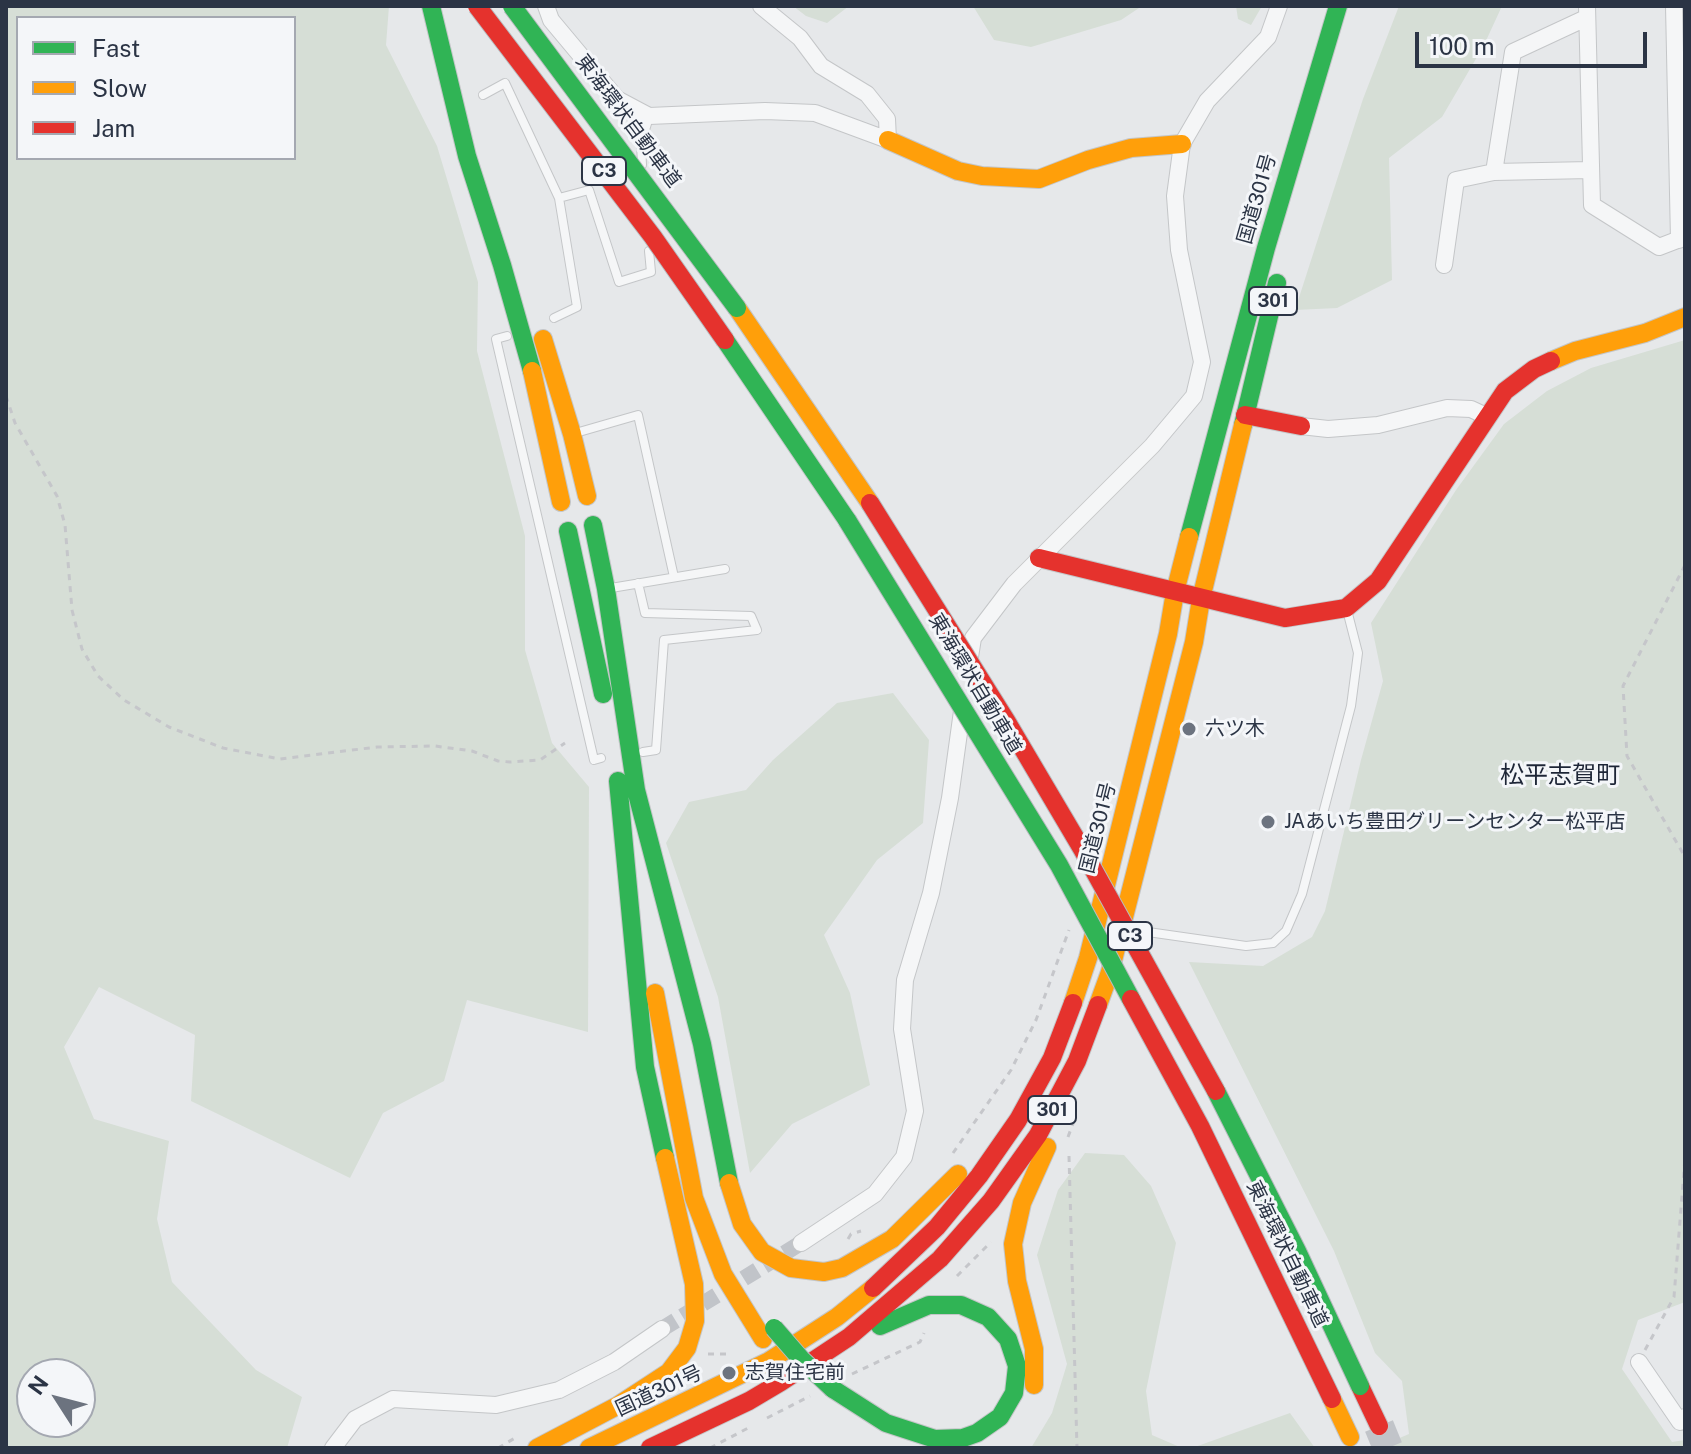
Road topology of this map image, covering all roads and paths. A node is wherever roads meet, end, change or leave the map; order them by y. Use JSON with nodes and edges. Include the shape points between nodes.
{"nodes":[{"id":1,"x":431,"y":6,"type":"edge"},
{"id":2,"x":449,"y":6,"type":"edge"},
{"id":3,"x":463,"y":6,"type":"edge"},
{"id":4,"x":477,"y":6,"type":"edge"},
{"id":5,"x":512,"y":6,"type":"edge"},
{"id":6,"x":546,"y":6,"type":"edge"},
{"id":7,"x":761,"y":6,"type":"edge"},
{"id":8,"x":1279,"y":6,"type":"edge"},
{"id":9,"x":1338,"y":6,"type":"edge"},
{"id":10,"x":1674,"y":6,"type":"edge"},
{"id":11,"x":1357,"y":7,"type":"edge"},
{"id":12,"x":1586,"y":12,"type":"edge"},
{"id":13,"x":1348,"y":36,"type":"dead end"},
{"id":14,"x":483,"y":95,"type":"dead end"},
{"id":15,"x":649,"y":116,"type":"junction"},
{"id":16,"x":481,"y":138,"type":"dead end"},
{"id":17,"x":580,"y":139,"type":"junction"},
{"id":18,"x":888,"y":140,"type":"junction"},
{"id":19,"x":1182,"y":144,"type":"junction"},
{"id":20,"x":490,"y":168,"type":"dead end"},
{"id":21,"x":1590,"y":170,"type":"junction"},
{"id":22,"x":1494,"y":172,"type":"junction"},
{"id":23,"x":559,"y":198,"type":"junction"},
{"id":24,"x":645,"y":200,"type":"dead end"},
{"id":25,"x":646,"y":214,"type":"dead end"},
{"id":26,"x":1682,"y":239,"type":"edge"},
{"id":27,"x":1444,"y":265,"type":"dead end"},
{"id":28,"x":1282,"y":266,"type":"dead end"},
{"id":29,"x":1685,"y":317,"type":"edge"},
{"id":30,"x":554,"y":318,"type":"dead end"},
{"id":31,"x":507,"y":336,"type":"dead end"},
{"id":32,"x":6,"y":396,"type":"edge"},
{"id":33,"x":1245,"y":415,"type":"junction"},
{"id":34,"x":1486,"y":416,"type":"junction"},
{"id":35,"x":1301,"y":426,"type":"joint"},
{"id":36,"x":572,"y":434,"type":"junction"},
{"id":37,"x":587,"y":496,"type":"dead end"},
{"id":38,"x":561,"y":502,"type":"dead end"},
{"id":39,"x":593,"y":525,"type":"dead end"},
{"id":40,"x":568,"y":531,"type":"dead end"},
{"id":41,"x":1039,"y":558,"type":"junction"},
{"id":42,"x":1685,"y":565,"type":"edge"},
{"id":43,"x":725,"y":569,"type":"dead end"},
{"id":44,"x":674,"y":577,"type":"junction"},
{"id":45,"x":638,"y":583,"type":"junction"},
{"id":46,"x":606,"y":589,"type":"junction"},
{"id":47,"x":1175,"y":592,"type":"junction"},
{"id":48,"x":581,"y":594,"type":"junction"},
{"id":49,"x":1201,"y":599,"type":"junction"},
{"id":50,"x":1346,"y":608,"type":"junction"},
{"id":51,"x":565,"y":743,"type":"dead end"},
{"id":52,"x":643,"y":752,"type":"dead end"},
{"id":53,"x":601,"y":758,"type":"dead end"},
{"id":54,"x":628,"y":792,"type":"junction"},
{"id":55,"x":1114,"y":851,"type":"junction"},
{"id":56,"x":1685,"y":857,"type":"edge"},
{"id":57,"x":1072,"y":924,"type":"dead end"},
{"id":58,"x":1122,"y":928,"type":"junction"},
{"id":59,"x":1110,"y":972,"type":"junction"},
{"id":60,"x":1068,"y":1135,"type":"dead end"},
{"id":61,"x":1685,"y":1158,"type":"edge"},
{"id":62,"x":947,"y":1162,"type":"dead end"},
{"id":63,"x":863,"y":1230,"type":"dead end"},
{"id":64,"x":993,"y":1240,"type":"dead end"},
{"id":65,"x":846,"y":1241,"type":"dead end"},
{"id":66,"x":801,"y":1243,"type":"tunnel mouth"},
{"id":67,"x":954,"y":1279,"type":"dead end"},
{"id":68,"x":662,"y":1329,"type":"tunnel mouth"},
{"id":69,"x":1639,"y":1362,"type":"joint"},
{"id":70,"x":826,"y":1393,"type":"junction"},
{"id":71,"x":1032,"y":1398,"type":"dead end"},
{"id":72,"x":1685,"y":1417,"type":"edge"},
{"id":73,"x":1379,"y":1426,"type":"tunnel mouth"},
{"id":74,"x":682,"y":1434,"type":"junction"},
{"id":75,"x":1350,"y":1437,"type":"dead end"},
{"id":76,"x":896,"y":1446,"type":"edge"},
{"id":77,"x":333,"y":1448,"type":"edge"},
{"id":78,"x":537,"y":1448,"type":"edge"},
{"id":79,"x":589,"y":1448,"type":"edge"},
{"id":80,"x":650,"y":1448,"type":"edge"},
{"id":81,"x":1077,"y":1448,"type":"edge"}],
"edges":[{"from":1,"to":38,"type":"main road","via":[[467,156],[533,376]]},
{"from":2,"to":16,"type":"main road"},
{"from":3,"to":17,"type":"main road","bridge":true},
{"from":4,"to":17,"type":"main road","name":"東海環状自動車道","number":"C3","bridge":true},
{"from":5,"to":73,"type":"main road","name":"東海環状自動車道","number":"C3","bridge":true,"via":[[737,308],[870,503],[1007,722],[1225,1108]]},
{"from":6,"to":15,"type":"street","via":[[551,20],[617,99]]},
{"from":7,"to":18,"type":"street","via":[[800,38],[821,66],[867,94],[887,119]]},
{"from":8,"to":19,"type":"street","via":[[1268,37],[1207,101]]},
{"from":9,"to":47,"type":"main road","name":"国道301号","number":"301","via":[[1266,248]]},
{"from":10,"to":26,"type":"street"},
{"from":11,"to":13,"type":"main road"},
{"from":12,"to":21,"type":"street"},
{"from":12,"to":22,"type":"street","via":[[1513,52]]},
{"from":14,"to":23,"type":"lane","via":[[505,83]]},
{"from":15,"to":18,"type":"street","via":[[815,113]]},
{"from":15,"to":24,"type":"lane","via":[[641,143]]},
{"from":17,"to":75,"type":"main road","name":"東海環状自動車道","number":"C3","bridge":true,"via":[[847,520],[1059,865],[1200,1126]]},
{"from":18,"to":19,"type":"main road","via":[[958,171],[1039,179],[1131,148]]},
{"from":19,"to":41,"type":"street","via":[[1175,196],[1179,250],[1202,362],[1194,396],[1152,446]]},
{"from":20,"to":36,"type":"main road"},
{"from":21,"to":22,"type":"street"},
{"from":21,"to":26,"type":"street","via":[[1592,205],[1659,247]]},
{"from":22,"to":27,"type":"street","via":[[1456,180]]},
{"from":23,"to":25,"type":"lane","via":[[589,190],[619,282],[651,272]]},
{"from":23,"to":30,"type":"lane","via":[[577,307]]},
{"from":28,"to":33,"type":"main road","number":"301"},
{"from":29,"to":34,"type":"main road","via":[[1534,369],[1505,391]]},
{"from":31,"to":53,"type":"lane","via":[[496,339],[594,760]]},
{"from":32,"to":51,"type":"path","via":[[15,423],[57,496],[82,649],[98,676],[124,700],[169,727],[223,748],[280,759],[435,746],[510,762],[540,760]]},
{"from":33,"to":35,"type":"main road"},
{"from":33,"to":49,"type":"main road","number":"301"},
{"from":34,"to":35,"type":"street","via":[[1447,408],[1378,425]]},
{"from":34,"to":50,"type":"main road","via":[[1378,581]]},
{"from":36,"to":37,"type":"main road"},
{"from":36,"to":44,"type":"lane","via":[[638,415]]},
{"from":39,"to":46,"type":"main road"},
{"from":40,"to":48,"type":"main road"},
{"from":41,"to":47,"type":"main road"},
{"from":41,"to":66,"type":"street","via":[[973,638],[950,798],[931,893],[905,980],[902,1029],[915,1111],[904,1157],[875,1194]]},
{"from":42,"to":56,"type":"path","via":[[1623,686],[1627,756]]},
{"from":43,"to":44,"type":"lane"},
{"from":44,"to":45,"type":"lane"},
{"from":45,"to":46,"type":"lane"},
{"from":45,"to":52,"type":"lane","via":[[645,613],[751,616],[757,630],[664,640],[656,750]]},
{"from":46,"to":48,"type":"lane"},
{"from":46,"to":54,"type":"main road"},
{"from":47,"to":49,"type":"main road"},
{"from":47,"to":55,"type":"main road","name":"国道301号","number":"301"},
{"from":48,"to":54,"type":"main road"},
{"from":49,"to":50,"type":"main road","via":[[1285,618]]},
{"from":49,"to":58,"type":"main road","number":"301"},
{"from":50,"to":58,"type":"lane","via":[[1358,653],[1351,706],[1302,894],[1286,931],[1273,943],[1246,946]]},
{"from":54,"to":55,"type":"main road","via":[[702,1044],[735,1206],[762,1252],[809,1271],[842,1268],[892,1239],[948,1185],[995,1126],[1037,1062],[1067,1002]]},
{"from":54,"to":70,"type":"main road","bridge":true,"via":[[709,1191],[768,1333],[801,1359]]},
{"from":54,"to":78,"type":"main road","via":[[645,1067],[694,1284],[695,1321],[687,1348],[669,1372],[629,1400]]},
{"from":55,"to":79,"type":"main road","name":"国道301号","number":"301","via":[[1085,969],[1052,1058],[999,1149],[937,1227],[865,1296],[796,1345]]},
{"from":57,"to":62,"type":"path","via":[[1011,1070]]},
{"from":58,"to":59,"type":"main road","number":"301"},
{"from":59,"to":71,"type":"main road","via":[[1081,1068],[1015,1223],[1014,1262],[1036,1365]]},
{"from":59,"to":74,"type":"main road","number":"301","via":[[1058,1100],[967,1230],[849,1337],[781,1382]]},
{"from":60,"to":81,"type":"path"},
{"from":61,"to":69,"type":"path","via":[[1674,1297]]},
{"from":63,"to":65,"type":"path"},
{"from":64,"to":67,"type":"path"},
{"from":68,"to":77,"type":"street","via":[[559,1390],[496,1405],[393,1399],[355,1419]]},
{"from":69,"to":72,"type":"street","via":[[1680,1422]]},
{"from":70,"to":74,"type":"main road","via":[[904,1431],[935,1439],[963,1438],[1000,1417],[1014,1393],[1017,1366],[1008,1339],[988,1317],[961,1305],[929,1305],[876,1328],[766,1398]]},
{"from":70,"to":76,"type":"main road","via":[[859,1427]]},
{"from":74,"to":80,"type":"main road","number":"301"}]}
